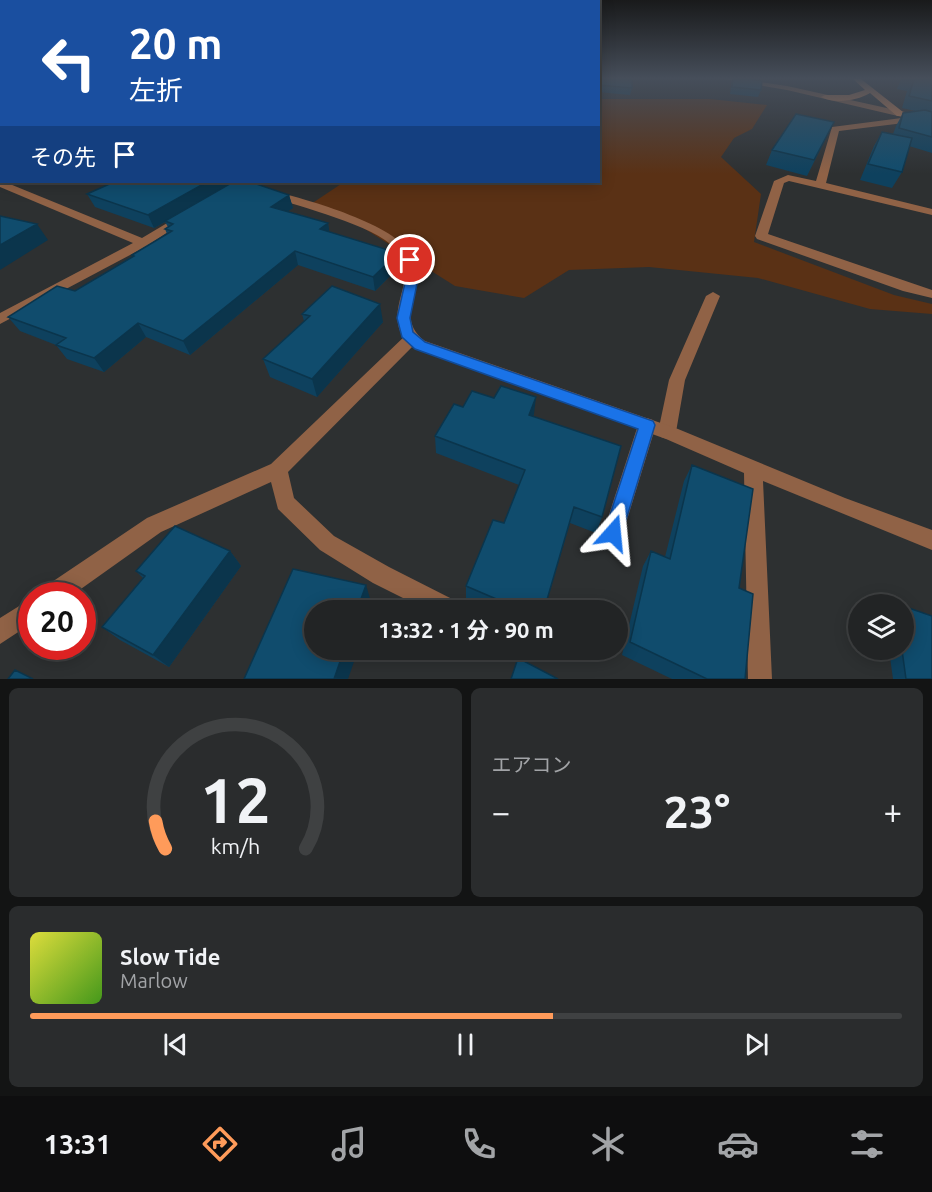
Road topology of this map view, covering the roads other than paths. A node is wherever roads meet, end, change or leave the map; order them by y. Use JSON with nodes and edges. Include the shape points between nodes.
{"nodes":[{"id":1,"x":885,"y":111,"type":"edge"},
{"id":2,"x":896,"y":111,"type":"edge"},
{"id":3,"x":900,"y":114,"type":"junction"},
{"id":4,"x":920,"y":118,"type":"junction"},
{"id":5,"x":932,"y":121,"type":"edge"},
{"id":6,"x":0,"y":183,"type":"edge"},
{"id":7,"x":820,"y":185,"type":"junction"},
{"id":8,"x":253,"y":188,"type":"edge"},
{"id":9,"x":932,"y":212,"type":"edge"},
{"id":10,"x":191,"y":213,"type":"edge"},
{"id":11,"x":143,"y":243,"type":"junction"},
{"id":12,"x":932,"y":294,"type":"edge"},
{"id":13,"x":713,"y":296,"type":"dead end"},
{"id":14,"x":0,"y":320,"type":"edge"},
{"id":15,"x":412,"y":338,"type":"junction"},
{"id":16,"x":647,"y":425,"type":"junction"},
{"id":17,"x":667,"y":432,"type":"junction"},
{"id":18,"x":753,"y":468,"type":"junction"},
{"id":19,"x":278,"y":470,"type":"junction"},
{"id":20,"x":613,"y":533,"type":"dead end"},
{"id":21,"x":932,"y":540,"type":"edge"},
{"id":22,"x":71,"y":582,"type":"edge"},
{"id":23,"x":430,"y":600,"type":"edge"},
{"id":24,"x":18,"y":619,"type":"edge"},
{"id":25,"x":0,"y":632,"type":"edge"},
{"id":26,"x":759,"y":679,"type":"edge"}],
"edges":[{"from":1,"to":3,"type":"street"},
{"from":2,"to":3,"type":"street"},
{"from":3,"to":4,"type":"street"},
{"from":4,"to":5,"type":"street"},
{"from":4,"to":7,"type":"street","via":[[835,129]]},
{"from":6,"to":11,"type":"street"},
{"from":7,"to":9,"type":"street"},
{"from":7,"to":12,"type":"street","via":[[788,178],[779,181],[761,236]]},
{"from":8,"to":15,"type":"street","via":[[381,232],[400,245],[413,274],[403,318]]},
{"from":10,"to":11,"type":"street"},
{"from":11,"to":14,"type":"street"},
{"from":13,"to":17,"type":"street","via":[[677,380]]},
{"from":15,"to":16,"type":"street","via":[[420,345]]},
{"from":15,"to":19,"type":"street"},
{"from":16,"to":17,"type":"street"},
{"from":16,"to":20,"type":"street"},
{"from":17,"to":18,"type":"street"},
{"from":18,"to":21,"type":"street"},
{"from":18,"to":26,"type":"street"},
{"from":19,"to":22,"type":"street","via":[[154,525]]},
{"from":19,"to":23,"type":"street","via":[[285,502],[327,543]]},
{"from":24,"to":25,"type":"street"}]}
